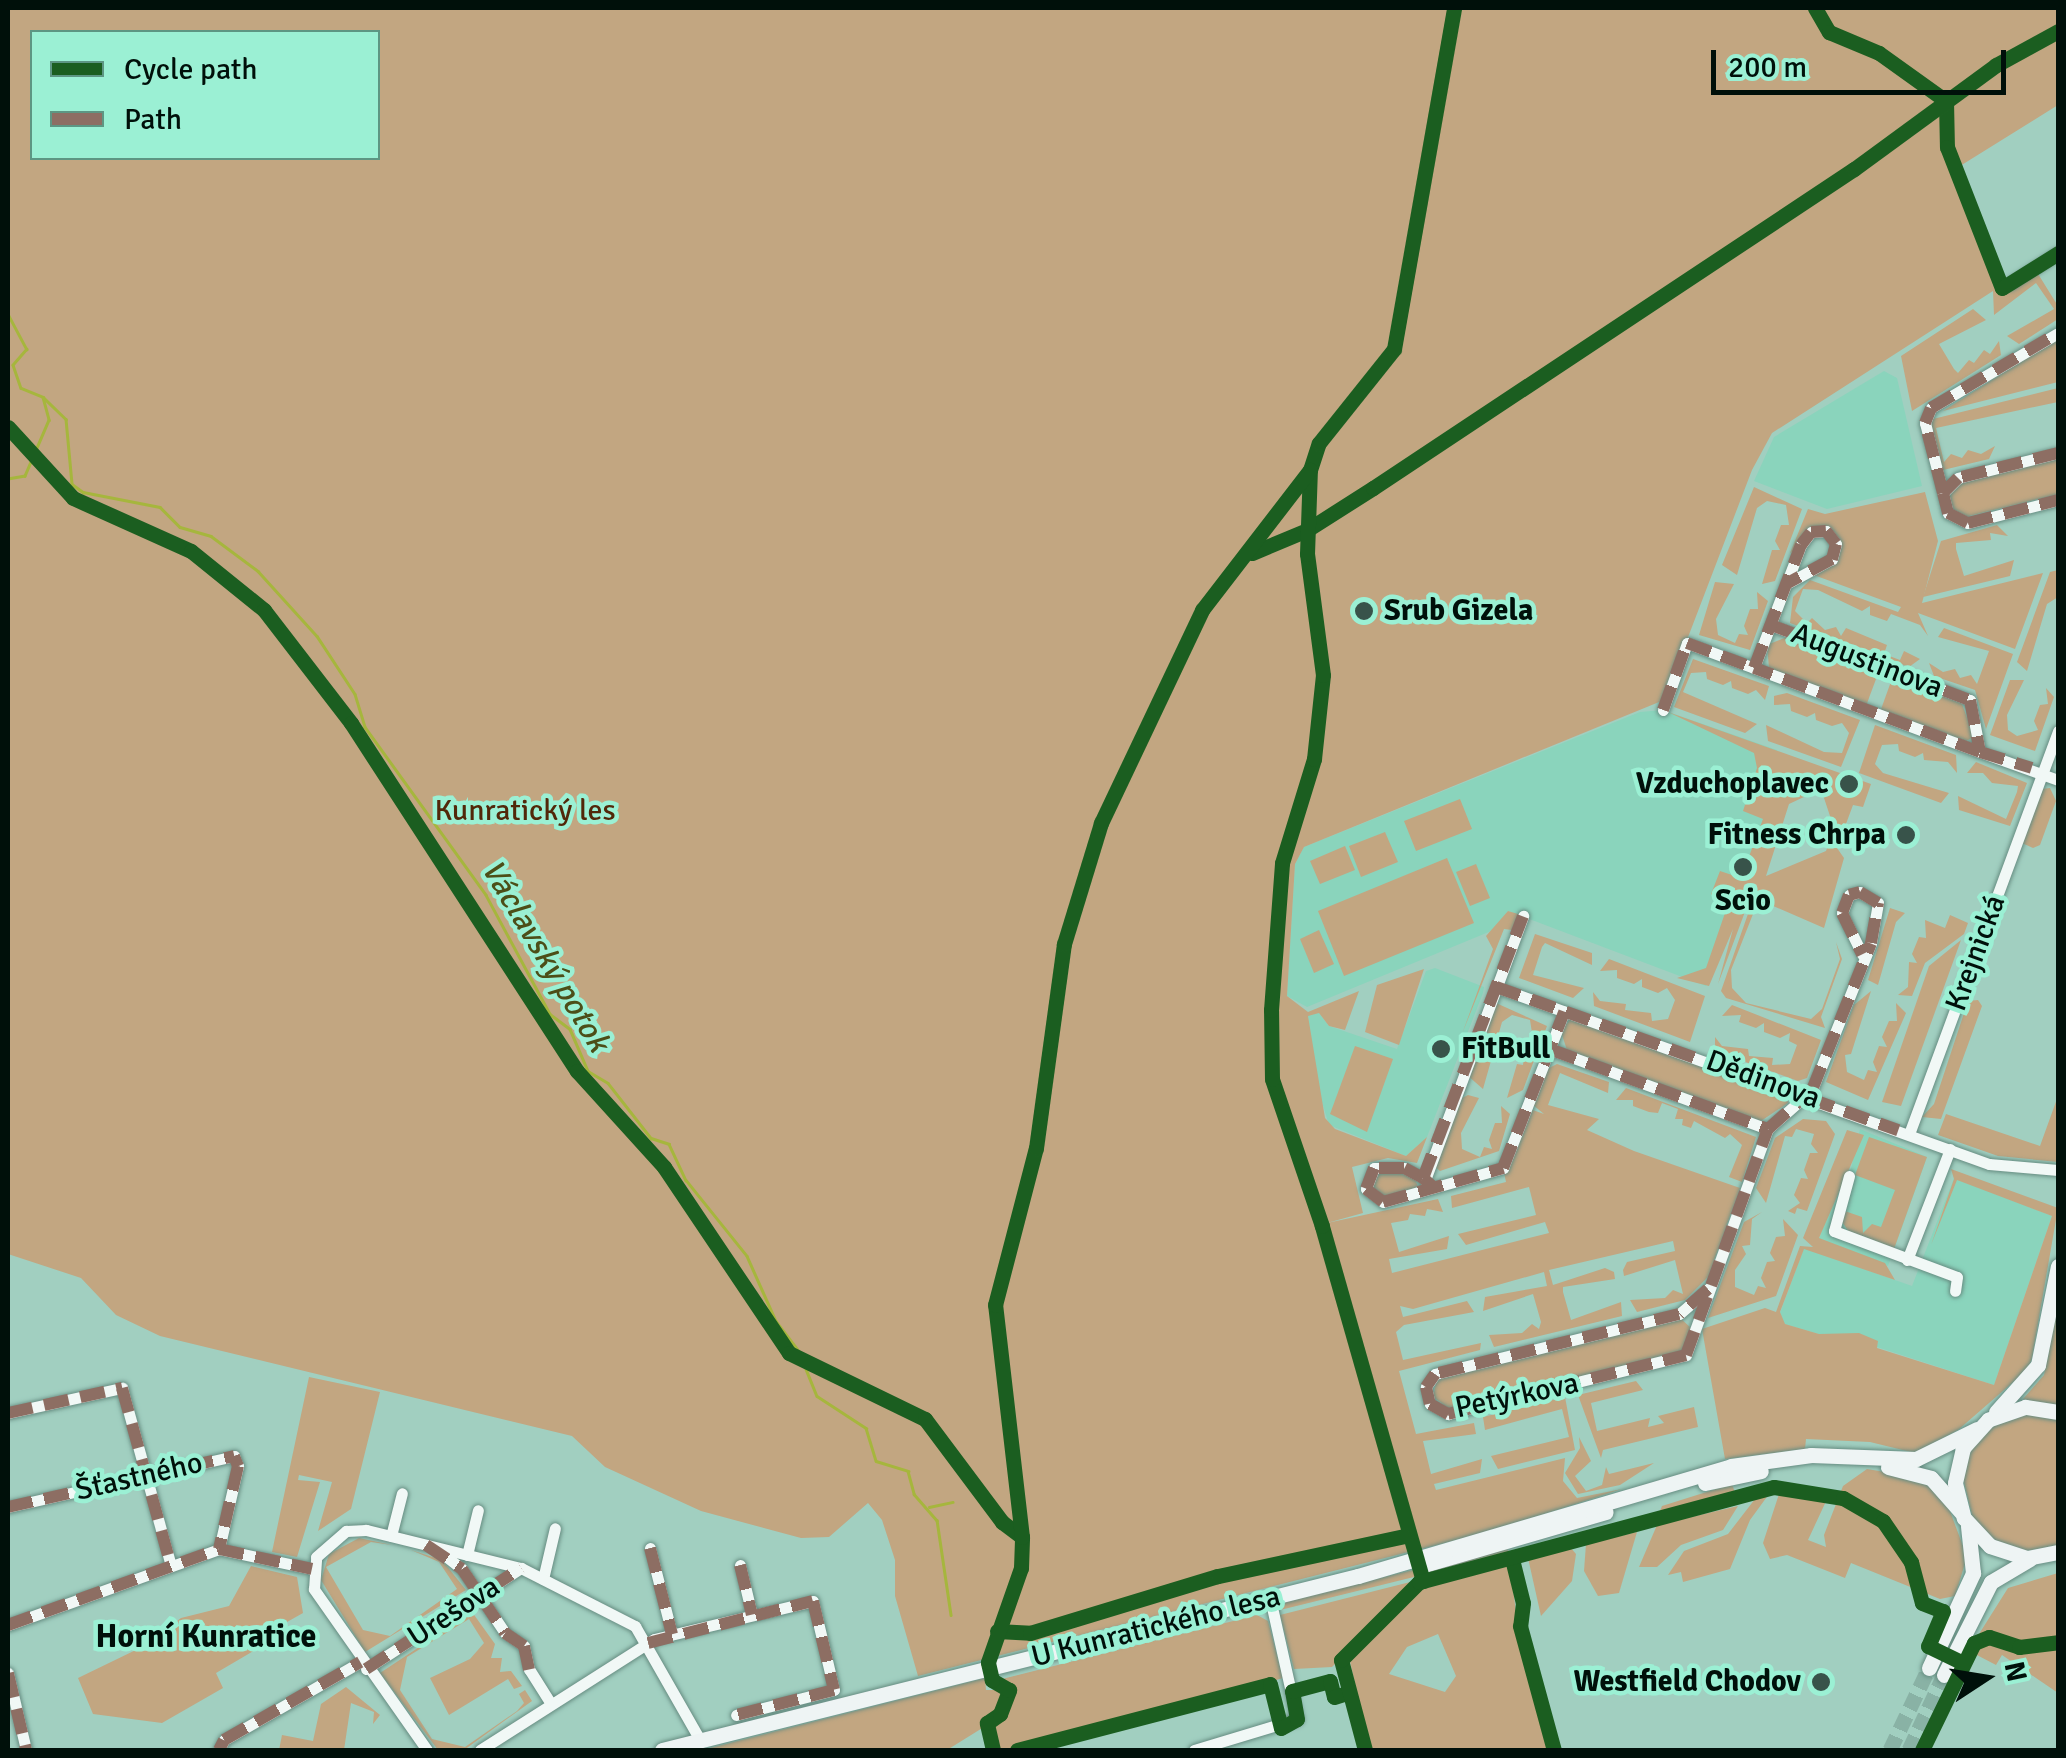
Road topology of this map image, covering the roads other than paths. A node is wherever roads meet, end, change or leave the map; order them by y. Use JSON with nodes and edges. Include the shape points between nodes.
{"nodes":[{"id":1,"x":2058,"y":252,"type":"edge"},
{"id":2,"x":2010,"y":284,"type":"dead end"},
{"id":3,"x":2058,"y":333,"type":"edge"},
{"id":4,"x":2058,"y":453,"type":"edge"},
{"id":5,"x":1943,"y":493,"type":"junction"},
{"id":6,"x":2058,"y":500,"type":"edge"},
{"id":7,"x":1786,"y":584,"type":"junction"},
{"id":8,"x":1771,"y":625,"type":"junction"},
{"id":9,"x":1754,"y":668,"type":"junction"},
{"id":10,"x":1662,"y":710,"type":"dead end"},
{"id":11,"x":2058,"y":731,"type":"edge"},
{"id":12,"x":1980,"y":752,"type":"junction"},
{"id":13,"x":2043,"y":772,"type":"junction"},
{"id":14,"x":2058,"y":780,"type":"edge"},
{"id":15,"x":1523,"y":916,"type":"dead end"},
{"id":16,"x":1862,"y":954,"type":"junction"},
{"id":17,"x":1496,"y":987,"type":"junction"},
{"id":18,"x":1564,"y":1012,"type":"junction"},
{"id":19,"x":1552,"y":1050,"type":"junction"},
{"id":20,"x":1808,"y":1097,"type":"junction"},
{"id":21,"x":1768,"y":1129,"type":"junction"},
{"id":22,"x":1909,"y":1134,"type":"junction"},
{"id":23,"x":1950,"y":1149,"type":"junction"},
{"id":24,"x":2058,"y":1170,"type":"edge"},
{"id":25,"x":2030,"y":1172,"type":"junction"},
{"id":26,"x":1849,"y":1176,"type":"dead end"},
{"id":27,"x":2058,"y":1181,"type":"edge"},
{"id":28,"x":1428,"y":1182,"type":"junction"},
{"id":29,"x":1906,"y":1260,"type":"junction"},
{"id":30,"x":2058,"y":1266,"type":"edge"},
{"id":31,"x":1708,"y":1290,"type":"junction"},
{"id":32,"x":1956,"y":1291,"type":"dead end"},
{"id":33,"x":1679,"y":1314,"type":"junction"},
{"id":34,"x":1696,"y":1334,"type":"junction"},
{"id":35,"x":8,"y":1412,"type":"edge"},
{"id":36,"x":2058,"y":1412,"type":"edge"},
{"id":37,"x":1979,"y":1427,"type":"junction"},
{"id":38,"x":147,"y":1476,"type":"junction"},
{"id":39,"x":402,"y":1493,"type":"dead end"},
{"id":40,"x":8,"y":1507,"type":"edge"},
{"id":41,"x":478,"y":1510,"type":"dead end"},
{"id":42,"x":1963,"y":1515,"type":"junction"},
{"id":43,"x":554,"y":1528,"type":"dead end"},
{"id":44,"x":392,"y":1536,"type":"junction"},
{"id":45,"x":426,"y":1545,"type":"junction"},
{"id":46,"x":650,"y":1548,"type":"dead end"},
{"id":47,"x":219,"y":1549,"type":"junction"},
{"id":48,"x":467,"y":1555,"type":"junction"},
{"id":49,"x":2058,"y":1556,"type":"edge"},
{"id":50,"x":2035,"y":1558,"type":"junction"},
{"id":51,"x":170,"y":1562,"type":"junction"},
{"id":52,"x":740,"y":1564,"type":"dead end"},
{"id":53,"x":521,"y":1568,"type":"junction"},
{"id":54,"x":312,"y":1569,"type":"junction"},
{"id":55,"x":1358,"y":1576,"type":"junction"},
{"id":56,"x":543,"y":1579,"type":"junction"},
{"id":57,"x":481,"y":1595,"type":"junction"},
{"id":58,"x":1270,"y":1598,"type":"junction"},
{"id":59,"x":752,"y":1615,"type":"junction"},
{"id":60,"x":8,"y":1625,"type":"edge"},
{"id":61,"x":672,"y":1634,"type":"junction"},
{"id":62,"x":648,"y":1643,"type":"junction"},
{"id":63,"x":363,"y":1666,"type":"junction"},
{"id":64,"x":8,"y":1673,"type":"edge"},
{"id":65,"x":551,"y":1704,"type":"junction"},
{"id":66,"x":736,"y":1715,"type":"dead end"},
{"id":67,"x":700,"y":1740,"type":"junction"},
{"id":68,"x":26,"y":1750,"type":"edge"},
{"id":69,"x":219,"y":1750,"type":"edge"},
{"id":70,"x":427,"y":1750,"type":"edge"},
{"id":71,"x":480,"y":1750,"type":"edge"},
{"id":72,"x":662,"y":1750,"type":"edge"},
{"id":73,"x":1194,"y":1750,"type":"edge"}],
"edges":[{"from":1,"to":2,"type":"street"},
{"from":3,"to":5,"type":"street","via":[[1932,408],[1925,423]]},
{"from":4,"to":5,"type":"street","via":[[1958,478]]},
{"from":5,"to":6,"type":"street","via":[[1948,513],[1968,522]]},
{"from":7,"to":7,"type":"street","name":"Augustinova","via":[[1832,559],[1836,544],[1826,531],[1805,538]]},
{"from":7,"to":8,"type":"street","name":"Augustinova"},
{"from":8,"to":9,"type":"street","name":"Augustinova"},
{"from":8,"to":12,"type":"street","name":"Augustinova","via":[[1970,700]]},
{"from":9,"to":10,"type":"street","name":"Augustinova","via":[[1687,643]]},
{"from":9,"to":12,"type":"street","name":"Augustinova"},
{"from":11,"to":13,"type":"street","name":"Krejnická"},
{"from":12,"to":13,"type":"street","name":"Augustinova"},
{"from":13,"to":14,"type":"street","name":"Augustinova"},
{"from":13,"to":22,"type":"street","name":"Krejnická"},
{"from":15,"to":17,"type":"street"},
{"from":16,"to":16,"type":"street","via":[[1880,910],[1874,895],[1860,892],[1849,895],[1842,913]]},
{"from":16,"to":20,"type":"street"},
{"from":17,"to":18,"type":"street","name":"Dědinova"},
{"from":17,"to":28,"type":"street"},
{"from":18,"to":19,"type":"street"},
{"from":18,"to":20,"type":"street","name":"Dědinova"},
{"from":19,"to":21,"type":"street","name":"Dědinova"},
{"from":19,"to":28,"type":"street","via":[[1503,1168]]},
{"from":20,"to":21,"type":"street"},
{"from":20,"to":22,"type":"street","name":"Dědinova"},
{"from":21,"to":31,"type":"street","name":"Petýrkova"},
{"from":22,"to":23,"type":"street","name":"Dědinova"},
{"from":23,"to":25,"type":"street","name":"Dědinova"},
{"from":23,"to":29,"type":"street"},
{"from":24,"to":25,"type":"street","name":"Dědinova"},
{"from":25,"to":27,"type":"street","name":"Dědinova"},
{"from":26,"to":29,"type":"street","via":[[1834,1231]]},
{"from":28,"to":28,"type":"street","via":[[1404,1168],[1374,1168],[1366,1189],[1383,1202]]},
{"from":29,"to":32,"type":"street","via":[[1957,1277]]},
{"from":30,"to":37,"type":"street","via":[[2034,1374]]},
{"from":31,"to":33,"type":"street","name":"Petýrkova"},
{"from":31,"to":34,"type":"street","name":"Petýrkova"},
{"from":33,"to":34,"type":"street"},
{"from":33,"to":34,"type":"street","name":"Petýrkova","via":[[1435,1374],[1426,1387],[1430,1404],[1448,1414],[1676,1359],[1690,1352]]},
{"from":35,"to":38,"type":"street","via":[[122,1388]]},
{"from":36,"to":37,"type":"street","via":[[2018,1408]]},
{"from":37,"to":42,"type":"street","via":[[1957,1467]]},
{"from":37,"to":55,"type":"street","name":"U Kunratického lesa","via":[[1916,1459],[1811,1455],[1730,1466]]},
{"from":38,"to":40,"type":"street","name":"Šťastného"},
{"from":38,"to":47,"type":"street","name":"Šťastného","via":[[236,1458]]},
{"from":38,"to":51,"type":"street"},
{"from":39,"to":44,"type":"street"},
{"from":41,"to":48,"type":"street"},
{"from":42,"to":50,"type":"street","name":"U Kunratického lesa","via":[[1994,1548]]},
{"from":42,"to":50,"type":"street","via":[[1973,1573],[1937,1672],[1991,1582]]},
{"from":42,"to":55,"type":"street","name":"U Kunratického lesa","via":[[1941,1484],[1918,1472],[1804,1463],[1695,1485],[1576,1524]]},
{"from":43,"to":56,"type":"street","name":"Urešova"},
{"from":44,"to":45,"type":"street"},
{"from":44,"to":54,"type":"street","via":[[366,1530],[337,1535]]},
{"from":45,"to":48,"type":"street"},
{"from":45,"to":57,"type":"street","via":[[449,1556]]},
{"from":46,"to":61,"type":"street"},
{"from":47,"to":51,"type":"street"},
{"from":47,"to":54,"type":"street"},
{"from":48,"to":53,"type":"street"},
{"from":49,"to":50,"type":"street","name":"U Kunratického lesa"},
{"from":51,"to":60,"type":"street"},
{"from":52,"to":59,"type":"street"},
{"from":53,"to":56,"type":"street","name":"Urešova"},
{"from":53,"to":57,"type":"street","name":"Urešova"},
{"from":54,"to":63,"type":"street","via":[[319,1601]]},
{"from":55,"to":58,"type":"street","name":"U Kunratického lesa"},
{"from":56,"to":62,"type":"street","name":"Urešova","via":[[634,1626]]},
{"from":57,"to":63,"type":"street","name":"Urešova"},
{"from":57,"to":65,"type":"street","via":[[505,1633],[524,1646],[529,1669]]},
{"from":58,"to":67,"type":"street","name":"U Kunratického lesa"},
{"from":58,"to":73,"type":"street","via":[[1297,1719]]},
{"from":59,"to":61,"type":"street"},
{"from":59,"to":66,"type":"street","via":[[812,1601],[834,1690]]},
{"from":61,"to":62,"type":"street"},
{"from":62,"to":65,"type":"street"},
{"from":62,"to":67,"type":"street","name":"Urešova"},
{"from":63,"to":69,"type":"street","name":"Urešova","via":[[224,1740]]},
{"from":63,"to":70,"type":"street"},
{"from":64,"to":68,"type":"street"},
{"from":65,"to":71,"type":"street"},
{"from":67,"to":72,"type":"street","name":"U Kunratického lesa"}]}
